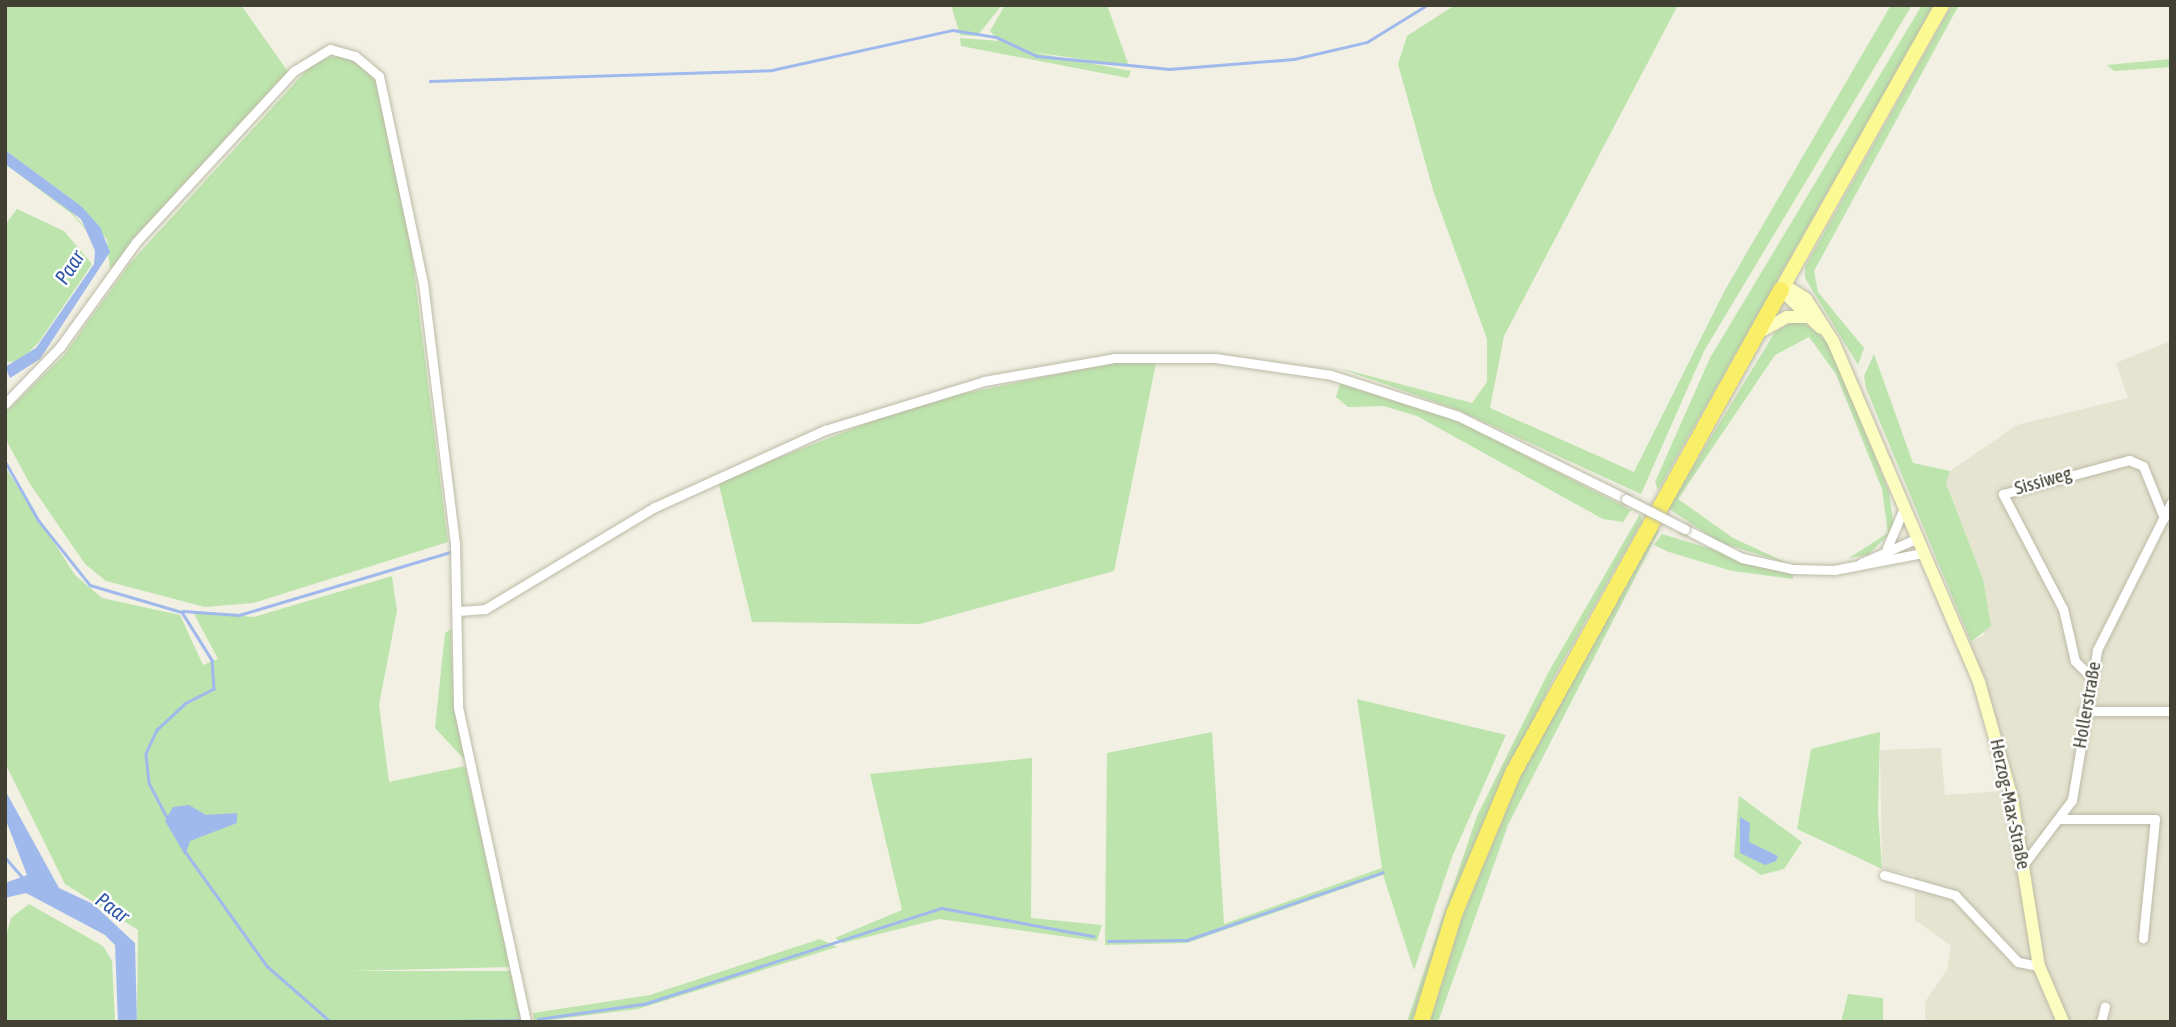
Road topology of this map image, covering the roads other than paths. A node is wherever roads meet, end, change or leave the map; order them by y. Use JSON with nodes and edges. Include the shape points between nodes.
{"nodes":[{"id":1,"x":1942,"y":5,"type":"edge"},
{"id":2,"x":1783,"y":287,"type":"junction"},
{"id":3,"x":1809,"y":317,"type":"junction"},
{"id":4,"x":1757,"y":333,"type":"junction"},
{"id":5,"x":1833,"y":341,"type":"junction"},
{"id":6,"x":5,"y":404,"type":"edge"},
{"id":7,"x":2171,"y":503,"type":"edge"},
{"id":8,"x":1904,"y":508,"type":"junction"},
{"id":9,"x":2164,"y":518,"type":"junction"},
{"id":10,"x":1916,"y":539,"type":"junction"},
{"id":11,"x":1885,"y":550,"type":"junction"},
{"id":12,"x":1922,"y":553,"type":"junction"},
{"id":13,"x":1849,"y":568,"type":"junction"},
{"id":14,"x":458,"y":611,"type":"junction"},
{"id":15,"x":2088,"y":675,"type":"junction"},
{"id":16,"x":2171,"y":710,"type":"edge"},
{"id":17,"x":2083,"y":711,"type":"junction"},
{"id":18,"x":2060,"y":819,"type":"junction"},
{"id":19,"x":2023,"y":865,"type":"junction"},
{"id":20,"x":1884,"y":875,"type":"dead end"},
{"id":21,"x":2143,"y":938,"type":"dead end"},
{"id":22,"x":2039,"y":966,"type":"junction"},
{"id":23,"x":2105,"y":1006,"type":"dead end"},
{"id":24,"x":526,"y":1022,"type":"edge"},
{"id":25,"x":1421,"y":1022,"type":"edge"},
{"id":26,"x":2063,"y":1022,"type":"edge"},
{"id":27,"x":2101,"y":1022,"type":"edge"}],
"edges":[{"from":1,"to":2,"type":"main road"},
{"from":2,"to":3,"type":"main road"},
{"from":2,"to":4,"type":"highway"},
{"from":2,"to":5,"type":"main road","via":[[1806,299]]},
{"from":3,"to":4,"type":"main road","via":[[1787,317]]},
{"from":3,"to":5,"type":"main road"},
{"from":4,"to":25,"type":"highway","via":[[1513,773],[1467,878]]},
{"from":5,"to":8,"type":"main road","name":"Herzog-Max-Straße"},
{"from":6,"to":14,"type":"street","via":[[60,347],[136,242],[294,71],[330,49],[355,55],[379,76],[407,189],[455,544]]},
{"from":7,"to":9,"type":"street","name":"Hollerstraße"},
{"from":8,"to":10,"type":"main road","name":"Herzog-Max-Straße"},
{"from":8,"to":11,"type":"street"},
{"from":9,"to":15,"type":"street","name":"Hollerstraße"},
{"from":9,"to":15,"type":"street","name":"Sissiweg","via":[[2154,506],[2143,466],[2129,460],[2003,494],[2063,609],[2075,661]]},
{"from":10,"to":11,"type":"street"},
{"from":10,"to":12,"type":"main road","name":"Herzog-Max-Straße"},
{"from":11,"to":13,"type":"street"},
{"from":12,"to":13,"type":"street"},
{"from":12,"to":19,"type":"main road","name":"Herzog-Max-Straße","via":[[1989,713]]},
{"from":13,"to":14,"type":"street","bridge":true,"via":[[1767,565],[1458,416],[1331,375],[1215,358],[1114,358],[984,381],[825,430],[645,512],[485,608]]},
{"from":14,"to":24,"type":"street","via":[[458,707]]},
{"from":15,"to":17,"type":"street","name":"Hollerstraße"},
{"from":16,"to":17,"type":"street"},
{"from":17,"to":18,"type":"street","name":"Hollerstraße","via":[[2071,800]]},
{"from":18,"to":19,"type":"street","name":"Hollerstraße"},
{"from":18,"to":21,"type":"street","via":[[2155,819]]},
{"from":19,"to":22,"type":"main road","name":"Herzog-Max-Straße"},
{"from":20,"to":22,"type":"street","via":[[1955,895],[2018,962]]},
{"from":22,"to":26,"type":"main road","name":"Herzog-Max-Straße"},
{"from":23,"to":27,"type":"street"}]}
